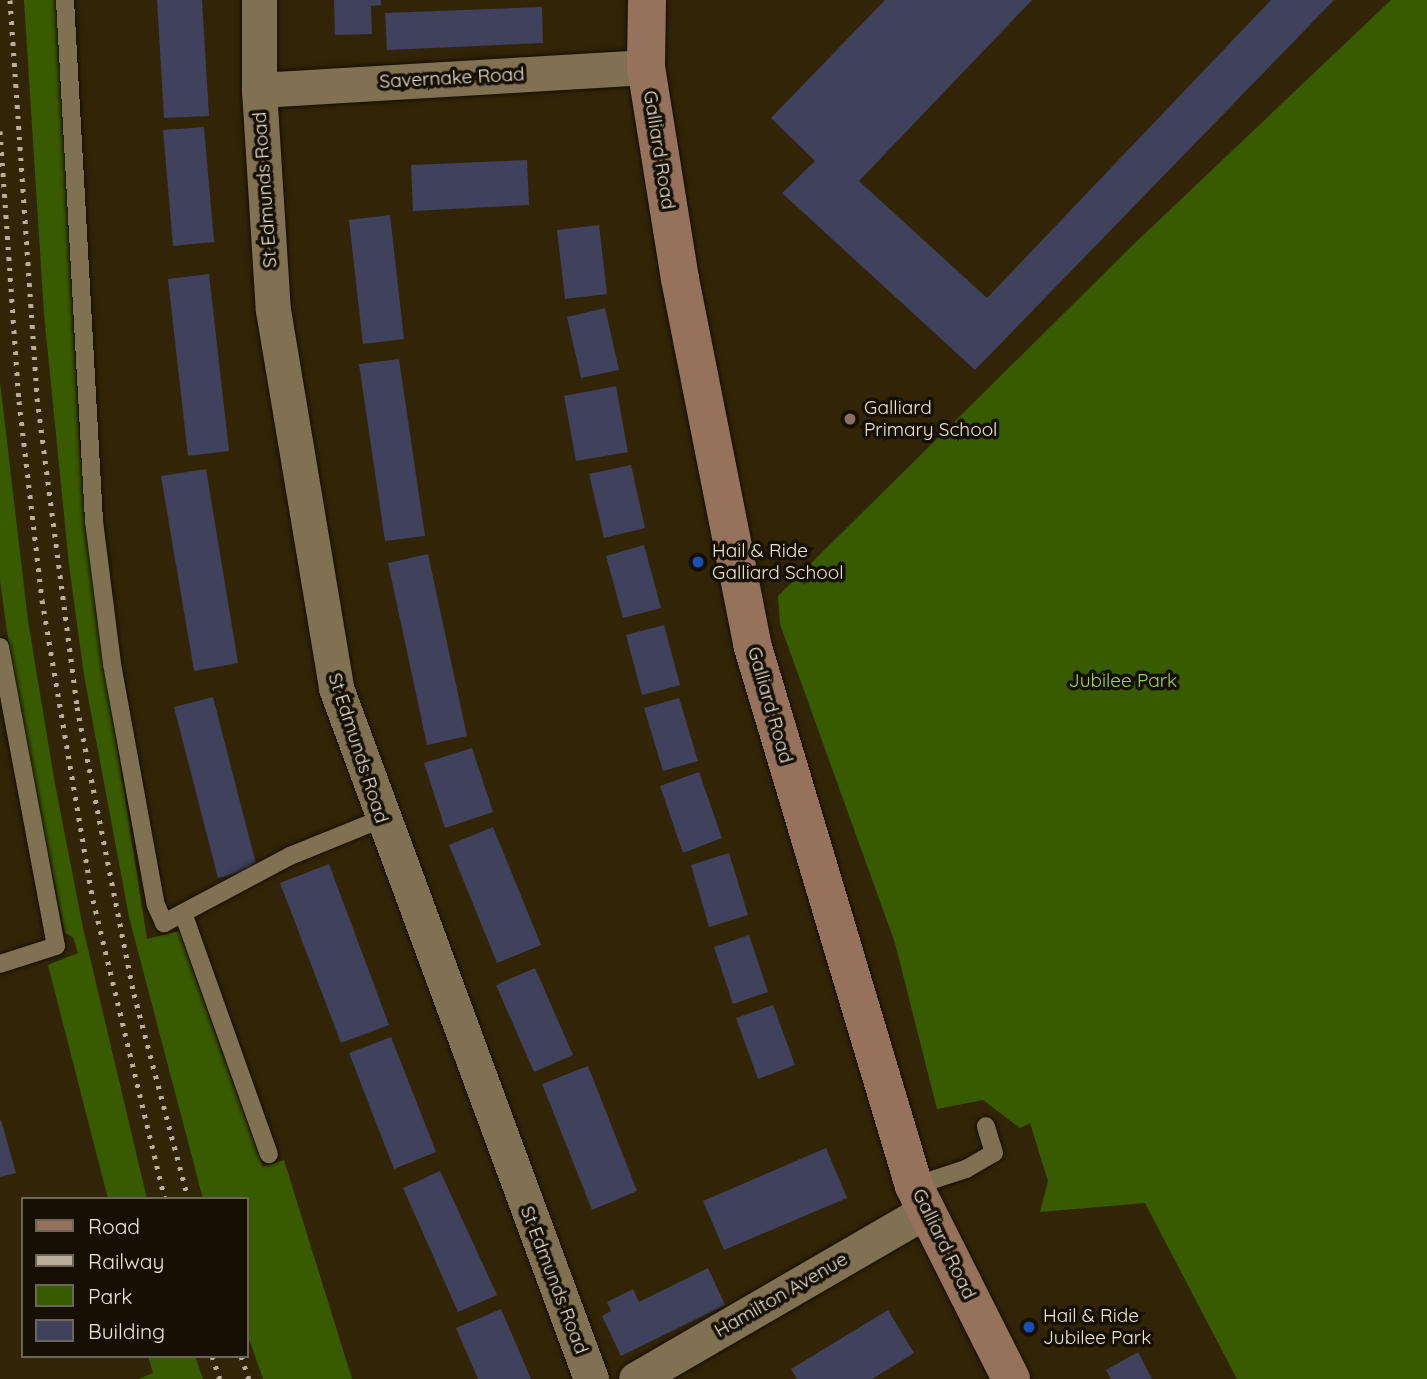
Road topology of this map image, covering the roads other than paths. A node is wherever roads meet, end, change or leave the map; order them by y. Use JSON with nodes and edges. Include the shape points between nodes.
{"nodes":[{"id":1,"x":65,"y":0,"type":"edge"},
{"id":2,"x":258,"y":0,"type":"edge"},
{"id":3,"x":647,"y":0,"type":"edge"},
{"id":4,"x":646,"y":67,"type":"junction"},
{"id":5,"x":259,"y":90,"type":"junction"},
{"id":6,"x":0,"y":647,"type":"edge"},
{"id":7,"x":381,"y":819,"type":"junction"},
{"id":8,"x":183,"y":914,"type":"junction"},
{"id":9,"x":0,"y":964,"type":"edge"},
{"id":10,"x":986,"y":1126,"type":"dead end"},
{"id":11,"x":269,"y":1154,"type":"dead end"},
{"id":12,"x":920,"y":1198,"type":"junction"},
{"id":13,"x":592,"y":1379,"type":"edge"},
{"id":14,"x":636,"y":1379,"type":"edge"},
{"id":15,"x":1011,"y":1379,"type":"edge"}],
"edges":[{"from":1,"to":8,"type":"lane","via":[[94,521],[112,664],[156,905],[164,923]]},
{"from":2,"to":5,"type":"street","name":"St Edmunds Road"},
{"from":3,"to":4,"type":"street","name":"Galliard Road"},
{"from":4,"to":5,"type":"street","name":"Savernake Road"},
{"from":4,"to":12,"type":"street","name":"Galliard Road","via":[[680,279],[751,645]]},
{"from":5,"to":7,"type":"street","name":"St Edmunds Road","via":[[272,310],[299,481],[336,688]]},
{"from":6,"to":9,"type":"lane","via":[[56,946]]},
{"from":7,"to":8,"type":"lane","via":[[289,856]]},
{"from":7,"to":13,"type":"street","name":"St Edmunds Road"},
{"from":8,"to":11,"type":"lane"},
{"from":10,"to":12,"type":"lane","via":[[994,1153]]},
{"from":12,"to":14,"type":"street","name":"Hamilton Avenue"},
{"from":12,"to":15,"type":"street","name":"Galliard Road"}]}
